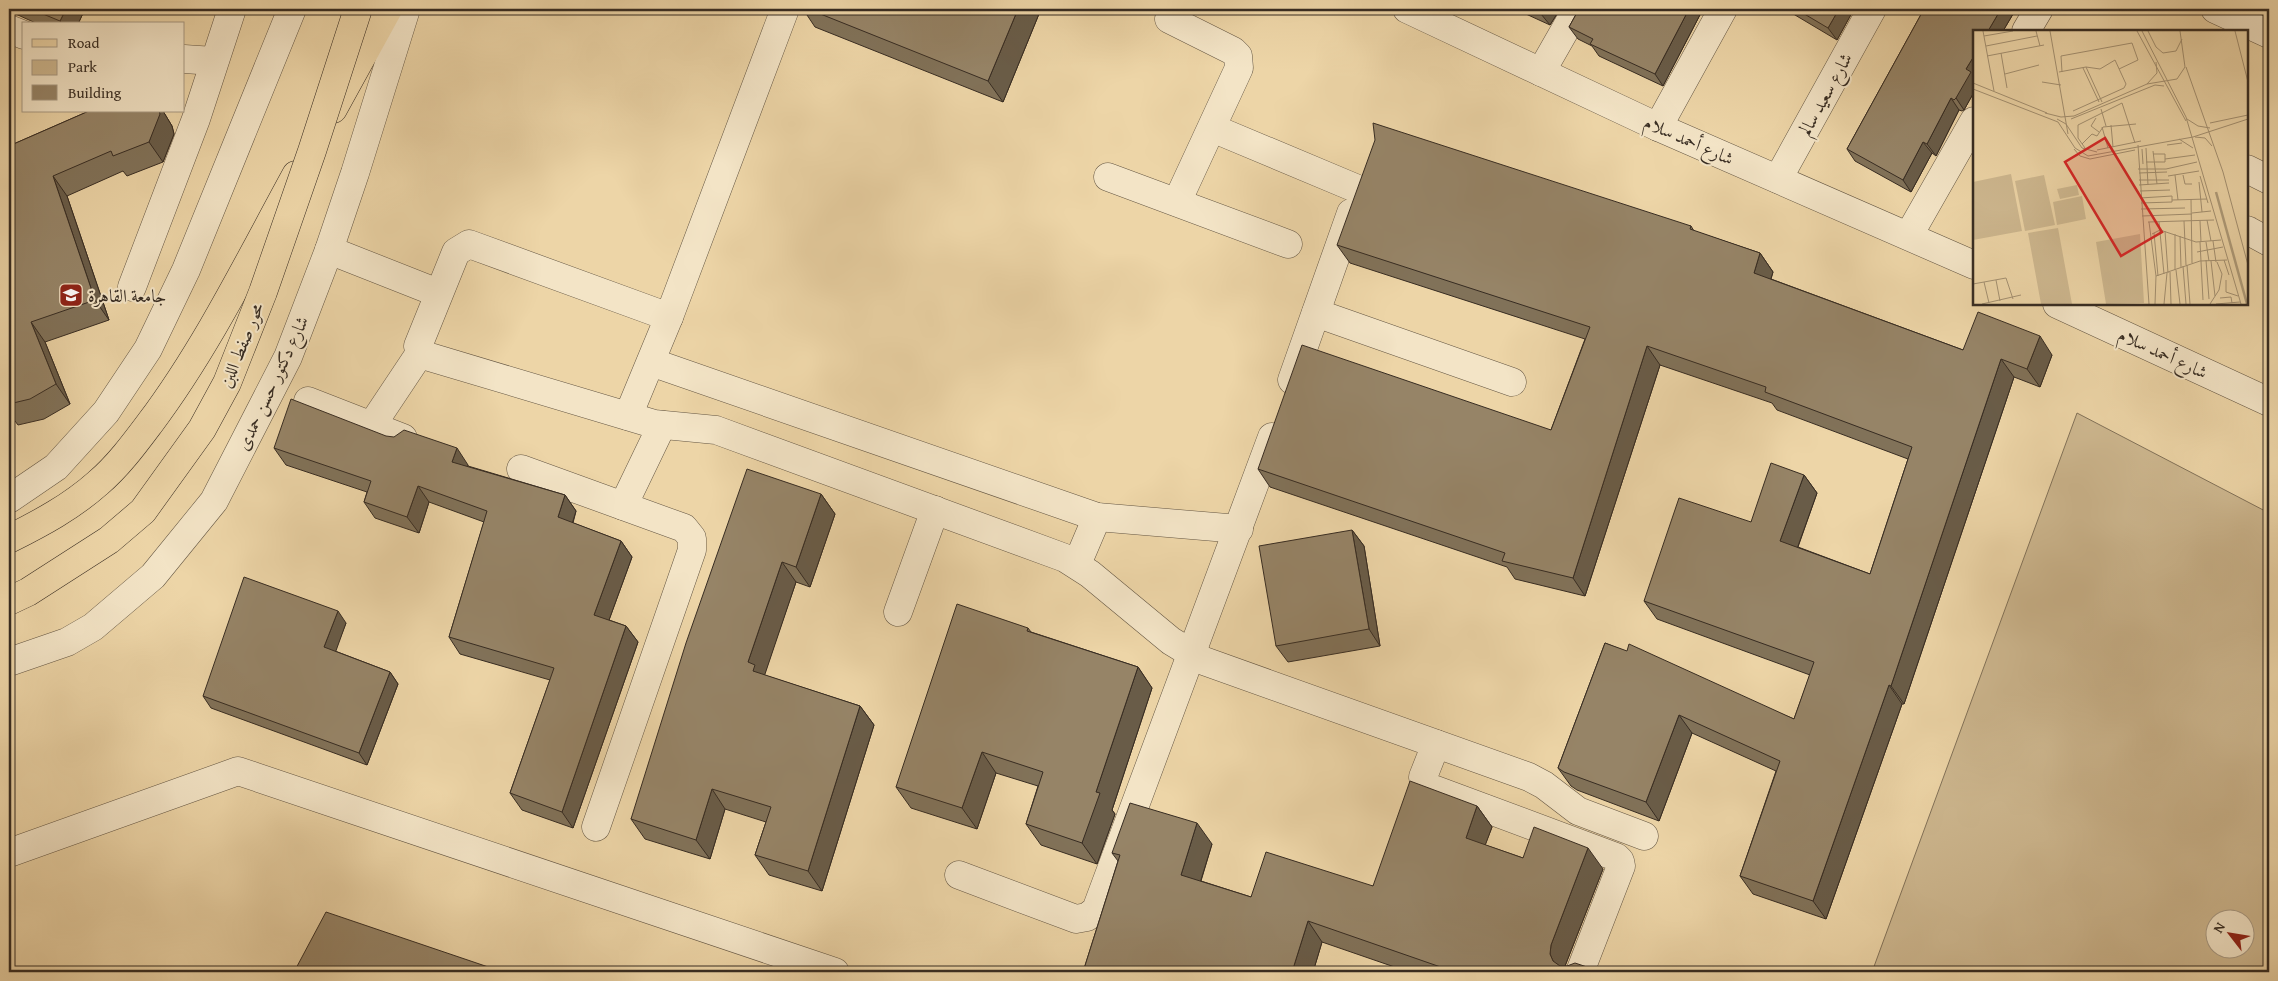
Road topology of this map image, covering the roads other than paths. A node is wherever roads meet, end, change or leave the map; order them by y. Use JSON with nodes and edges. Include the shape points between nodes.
{"nodes":[{"id":1,"x":232,"y":9,"type":"edge"},
{"id":2,"x":292,"y":9,"type":"edge"},
{"id":3,"x":358,"y":9,"type":"edge"},
{"id":4,"x":388,"y":9,"type":"edge"},
{"id":5,"x":406,"y":9,"type":"edge"},
{"id":6,"x":785,"y":9,"type":"edge"},
{"id":7,"x":1407,"y":9,"type":"edge"},
{"id":8,"x":1577,"y":9,"type":"edge"},
{"id":9,"x":1723,"y":9,"type":"edge"},
{"id":10,"x":1872,"y":9,"type":"edge"},
{"id":11,"x":2039,"y":9,"type":"edge"},
{"id":12,"x":1444,"y":17,"type":"edge"},
{"id":13,"x":2230,"y":17,"type":"edge"},
{"id":14,"x":1169,"y":18,"type":"dead end"},
{"id":15,"x":9,"y":29,"type":"edge"},
{"id":16,"x":2027,"y":30,"type":"edge"},
{"id":17,"x":22,"y":34,"type":"edge"},
{"id":18,"x":2269,"y":34,"type":"edge"},
{"id":19,"x":185,"y":59,"type":"edge"},
{"id":20,"x":214,"y":61,"type":"junction"},
{"id":21,"x":1541,"y":72,"type":"junction"},
{"id":22,"x":1973,"y":124,"type":"edge"},
{"id":23,"x":1658,"y":127,"type":"junction"},
{"id":24,"x":1212,"y":128,"type":"junction"},
{"id":25,"x":1370,"y":162,"type":"edge"},
{"id":26,"x":2248,"y":170,"type":"edge"},
{"id":27,"x":1108,"y":176,"type":"dead end"},
{"id":28,"x":1778,"y":179,"type":"junction"},
{"id":29,"x":2269,"y":180,"type":"edge"},
{"id":30,"x":1360,"y":190,"type":"junction"},
{"id":31,"x":1177,"y":202,"type":"junction"},
{"id":32,"x":2248,"y":231,"type":"edge"},
{"id":33,"x":1909,"y":235,"type":"junction"},
{"id":34,"x":2269,"y":242,"type":"edge"},
{"id":35,"x":1288,"y":244,"type":"dead end"},
{"id":36,"x":329,"y":250,"type":"junction"},
{"id":37,"x":1973,"y":265,"type":"edge"},
{"id":38,"x":132,"y":287,"type":"dead end"},
{"id":39,"x":438,"y":293,"type":"junction"},
{"id":40,"x":2059,"y":305,"type":"edge"},
{"id":41,"x":1316,"y":313,"type":"junction"},
{"id":42,"x":669,"y":317,"type":"junction"},
{"id":43,"x":420,"y":352,"type":"junction"},
{"id":44,"x":651,"y":362,"type":"junction"},
{"id":45,"x":1512,"y":382,"type":"dead end"},
{"id":46,"x":308,"y":401,"type":"dead end"},
{"id":47,"x":2269,"y":402,"type":"edge"},
{"id":48,"x":628,"y":416,"type":"junction"},
{"id":49,"x":662,"y":425,"type":"junction"},
{"id":50,"x":372,"y":426,"type":"junction"},
{"id":51,"x":403,"y":438,"type":"edge"},
{"id":52,"x":520,"y":469,"type":"dead end"},
{"id":53,"x":9,"y":499,"type":"edge"},
{"id":54,"x":623,"y":506,"type":"junction"},
{"id":55,"x":935,"y":510,"type":"junction"},
{"id":56,"x":1097,"y":517,"type":"junction"},
{"id":57,"x":1239,"y":529,"type":"junction"},
{"id":58,"x":9,"y":539,"type":"edge"},
{"id":59,"x":1076,"y":564,"type":"junction"},
{"id":60,"x":9,"y":601,"type":"edge"},
{"id":61,"x":898,"y":612,"type":"dead end"},
{"id":62,"x":1192,"y":654,"type":"junction"},
{"id":63,"x":9,"y":662,"type":"edge"},
{"id":64,"x":1436,"y":744,"type":"junction"},
{"id":65,"x":596,"y":826,"type":"dead end"},
{"id":66,"x":1644,"y":836,"type":"dead end"},
{"id":67,"x":9,"y":853,"type":"edge"},
{"id":68,"x":958,"y":875,"type":"dead end"},
{"id":69,"x":1585,"y":971,"type":"edge"},
{"id":70,"x":834,"y":972,"type":"edge"}],
"edges":[{"from":1,"to":20,"type":"street"},
{"from":2,"to":53,"type":"street","via":[[186,270],[148,349],[106,412],[56,467]]},
{"from":3,"to":60,"type":"main road","name":"محور صفط اللبن","bridge":true,"via":[[263,292],[227,383],[202,429],[143,512],[109,540]]},
{"from":4,"to":58,"type":"main road","via":[[174,392],[99,483],[53,518]]},
{"from":5,"to":36,"type":"street","name":"شارع دكتور حسن حمدى"},
{"from":6,"to":42,"type":"street"},
{"from":7,"to":12,"type":"street","name":"شارع أحمد سلام"},
{"from":8,"to":21,"type":"street"},
{"from":9,"to":23,"type":"street"},
{"from":10,"to":28,"type":"street","name":"شارع سعيد سالم"},
{"from":11,"to":16,"type":"street"},
{"from":12,"to":21,"type":"street","name":"شارع أحمد سلام"},
{"from":13,"to":18,"type":"street"},
{"from":14,"to":24,"type":"street","via":[[1238,56],[1239,68]]},
{"from":15,"to":17,"type":"street"},
{"from":19,"to":20,"type":"street"},
{"from":20,"to":38,"type":"street","via":[[196,119]]},
{"from":21,"to":23,"type":"street","name":"شارع أحمد سلام"},
{"from":22,"to":33,"type":"street"},
{"from":23,"to":28,"type":"street","name":"شارع أحمد سلام"},
{"from":24,"to":30,"type":"street"},
{"from":24,"to":31,"type":"street"},
{"from":25,"to":30,"type":"street"},
{"from":26,"to":29,"type":"street"},
{"from":27,"to":31,"type":"street"},
{"from":28,"to":33,"type":"street","name":"شارع أحمد سلام"},
{"from":30,"to":41,"type":"street"},
{"from":31,"to":35,"type":"street"},
{"from":32,"to":34,"type":"street"},
{"from":33,"to":37,"type":"street","name":"شارع أحمد سلام"},
{"from":36,"to":39,"type":"street"},
{"from":36,"to":63,"type":"street","name":"شارع دكتور حسن حمدى","via":[[288,357],[214,500],[153,576],[93,627],[67,642]]},
{"from":39,"to":42,"type":"street","via":[[456,252],[468,244]]},
{"from":39,"to":43,"type":"street","via":[[418,342]]},
{"from":40,"to":47,"type":"street","name":"شارع أحمد سلام"},
{"from":41,"to":45,"type":"street"},
{"from":41,"to":57,"type":"street"},
{"from":42,"to":44,"type":"street"},
{"from":43,"to":48,"type":"street"},
{"from":43,"to":50,"type":"street"},
{"from":44,"to":48,"type":"street"},
{"from":44,"to":56,"type":"street"},
{"from":46,"to":50,"type":"street"},
{"from":48,"to":49,"type":"street"},
{"from":49,"to":54,"type":"street"},
{"from":49,"to":55,"type":"street","via":[[716,430]]},
{"from":50,"to":51,"type":"street"},
{"from":52,"to":54,"type":"street"},
{"from":54,"to":65,"type":"street","via":[[684,528],[692,538],[692,550]]},
{"from":55,"to":59,"type":"street"},
{"from":55,"to":61,"type":"street"},
{"from":56,"to":57,"type":"street"},
{"from":56,"to":59,"type":"street"},
{"from":57,"to":62,"type":"street"},
{"from":59,"to":62,"type":"street","via":[[1171,642]]},
{"from":62,"to":64,"type":"street"},
{"from":62,"to":68,"type":"street","via":[[1092,914],[1076,919]]},
{"from":64,"to":66,"type":"street","via":[[1537,780],[1578,811]]},
{"from":64,"to":69,"type":"street","via":[[1423,776],[1428,787],[1620,860],[1621,866]]},
{"from":67,"to":70,"type":"street","via":[[238,771]]}]}
